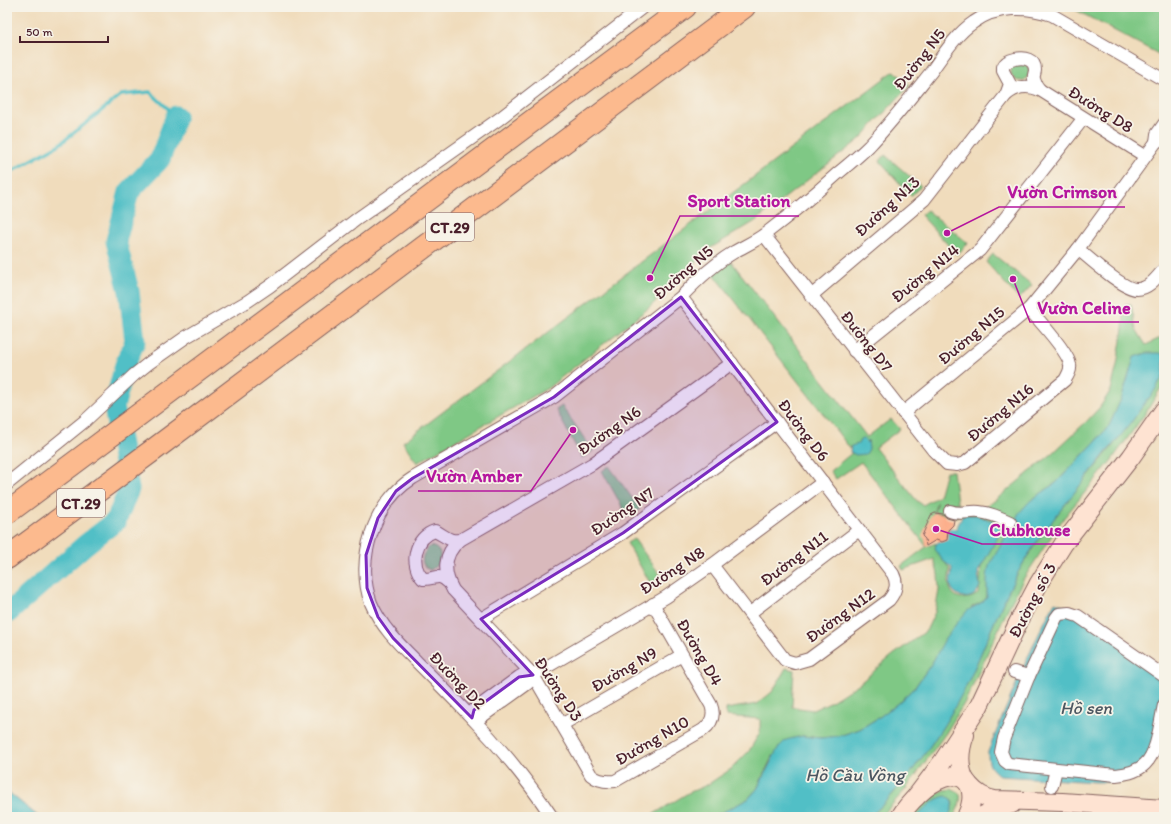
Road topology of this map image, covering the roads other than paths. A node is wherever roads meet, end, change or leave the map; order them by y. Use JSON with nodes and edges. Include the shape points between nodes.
{"nodes":[{"id":1,"x":643,"y":7,"type":"edge"},
{"id":2,"x":685,"y":7,"type":"edge"},
{"id":3,"x":744,"y":7,"type":"edge"},
{"id":4,"x":1164,"y":80,"type":"edge"},
{"id":5,"x":1040,"y":90,"type":"junction"},
{"id":6,"x":1006,"y":95,"type":"junction"},
{"id":7,"x":1083,"y":119,"type":"junction"},
{"id":8,"x":1164,"y":124,"type":"edge"},
{"id":9,"x":1161,"y":142,"type":"edge"},
{"id":10,"x":1145,"y":156,"type":"junction"},
{"id":11,"x":764,"y":236,"type":"junction"},
{"id":12,"x":1078,"y":249,"type":"junction"},
{"id":13,"x":1164,"y":269,"type":"edge"},
{"id":14,"x":811,"y":296,"type":"junction"},
{"id":15,"x":681,"y":297,"type":"junction"},
{"id":16,"x":1029,"y":308,"type":"junction"},
{"id":17,"x":854,"y":351,"type":"junction"},
{"id":18,"x":732,"y":363,"type":"junction"},
{"id":19,"x":1164,"y":410,"type":"edge"},
{"id":20,"x":903,"y":413,"type":"junction"},
{"id":21,"x":777,"y":422,"type":"junction"},
{"id":22,"x":947,"y":464,"type":"joint"},
{"id":23,"x":822,"y":482,"type":"junction"},
{"id":24,"x":7,"y":484,"type":"edge"},
{"id":25,"x":950,"y":511,"type":"dead end"},
{"id":26,"x":7,"y":513,"type":"edge"},
{"id":27,"x":1010,"y":522,"type":"dead end"},
{"id":28,"x":859,"y":530,"type":"junction"},
{"id":29,"x":460,"y":540,"type":"junction"},
{"id":30,"x":366,"y":555,"type":"joint"},
{"id":31,"x":7,"y":558,"type":"edge"},
{"id":32,"x":712,"y":565,"type":"junction"},
{"id":33,"x":448,"y":582,"type":"junction"},
{"id":34,"x":896,"y":584,"type":"joint"},
{"id":35,"x":653,"y":604,"type":"junction"},
{"id":36,"x":750,"y":613,"type":"junction"},
{"id":37,"x":481,"y":619,"type":"junction"},
{"id":38,"x":682,"y":655,"type":"junction"},
{"id":39,"x":1014,"y":672,"type":"dead end"},
{"id":40,"x":532,"y":674,"type":"junction"},
{"id":41,"x":1029,"y":676,"type":"junction"},
{"id":42,"x":1164,"y":676,"type":"edge"},
{"id":43,"x":1164,"y":704,"type":"edge"},
{"id":44,"x":979,"y":706,"type":"junction"},
{"id":45,"x":472,"y":718,"type":"junction"},
{"id":46,"x":712,"y":718,"type":"joint"},
{"id":47,"x":563,"y":724,"type":"junction"},
{"id":48,"x":1056,"y":769,"type":"junction"},
{"id":49,"x":604,"y":781,"type":"joint"},
{"id":50,"x":967,"y":783,"type":"junction"},
{"id":51,"x":1052,"y":786,"type":"dead end"},
{"id":52,"x":1023,"y":802,"type":"junction"},
{"id":53,"x":1158,"y":808,"type":"edge"},
{"id":54,"x":905,"y":810,"type":"edge"},
{"id":55,"x":552,"y":817,"type":"edge"},
{"id":56,"x":966,"y":817,"type":"edge"},
{"id":57,"x":980,"y":817,"type":"edge"}],
"edges":[{"from":1,"to":24,"type":"street","via":[[499,119],[248,301],[173,345],[134,375],[86,420]]},
{"from":2,"to":26,"type":"highway","number":"CT.29"},
{"from":3,"to":31,"type":"highway","number":"CT.29"},
{"from":4,"to":11,"type":"street","name":"Đường N5","via":[[1045,12],[1010,9],[991,13],[974,21],[959,35],[894,119],[868,146]]},
{"from":5,"to":6,"type":"street","name":"Đường N13","via":[[1022,87]]},
{"from":5,"to":6,"type":"street","via":[[1034,82],[1033,63],[1018,59],[1007,62],[1003,67],[1010,84]]},
{"from":5,"to":7,"type":"street","name":"Đường D8"},
{"from":6,"to":14,"type":"street","name":"Đường N13","via":[[924,200]]},
{"from":7,"to":10,"type":"street","name":"Đường D8"},
{"from":7,"to":17,"type":"street","name":"Đường N14","via":[[980,250]]},
{"from":8,"to":9,"type":"street","name":"Đường N15","via":[[1157,134]]},
{"from":9,"to":10,"type":"street","name":"Đường N15"},
{"from":10,"to":12,"type":"street","name":"Đường N15"},
{"from":11,"to":14,"type":"street","name":"Đường D7"},
{"from":11,"to":15,"type":"street","name":"Đường N5","via":[[716,264]]},
{"from":12,"to":13,"type":"street","via":[[1126,287],[1137,290],[1154,281]]},
{"from":12,"to":16,"type":"street","name":"Đường N15"},
{"from":14,"to":17,"type":"street","name":"Đường D7"},
{"from":15,"to":18,"type":"street","name":"Đường D6"},
{"from":15,"to":30,"type":"street","name":"Đường N5","via":[[554,397],[406,482],[396,491],[378,518]]},
{"from":16,"to":20,"type":"street","name":"Đường N15"},
{"from":16,"to":22,"type":"street","name":"Đường N16","via":[[1066,355],[1070,365],[1069,374],[965,463]]},
{"from":17,"to":20,"type":"street","name":"Đường D7"},
{"from":18,"to":21,"type":"street","name":"Đường D6"},
{"from":18,"to":29,"type":"street","name":"Đường N6","via":[[592,464]]},
{"from":19,"to":44,"type":"street","name":"Đường số 3","via":[[1064,543],[1039,583]]},
{"from":20,"to":22,"type":"street","name":"Đường D7"},
{"from":21,"to":23,"type":"street","name":"Đường D6"},
{"from":21,"to":37,"type":"street","name":"Đường N7","via":[[623,533]]},
{"from":23,"to":28,"type":"street","name":"Đường D6"},
{"from":23,"to":32,"type":"street","name":"Đường N8"},
{"from":25,"to":27,"type":"street","via":[[988,513]]},
{"from":28,"to":34,"type":"street","name":"Đường D6","via":[[893,574]]},
{"from":28,"to":36,"type":"street","name":"Đường N11"},
{"from":29,"to":33,"type":"street","name":"Đường N6","via":[[448,556]]},
{"from":29,"to":33,"type":"street","via":[[448,539],[435,531],[421,540],[418,550],[415,567],[417,574],[423,579],[429,580],[438,576]]},
{"from":30,"to":45,"type":"street","name":"Đường D2","via":[[367,588],[378,617],[401,646]]},
{"from":32,"to":35,"type":"street","name":"Đường N8"},
{"from":32,"to":36,"type":"street"},
{"from":33,"to":37,"type":"street","name":"Đường D3","via":[[460,599]]},
{"from":34,"to":36,"type":"street","name":"Đường N12","via":[[895,593],[890,600],[809,659],[795,664],[785,660]]},
{"from":35,"to":38,"type":"street","name":"Đường D4"},
{"from":35,"to":40,"type":"street","name":"Đường N8"},
{"from":37,"to":40,"type":"street","name":"Đường D3"},
{"from":38,"to":46,"type":"street","name":"Đường D4","via":[[711,705]]},
{"from":38,"to":47,"type":"street","name":"Đường N9"},
{"from":39,"to":41,"type":"street"},
{"from":40,"to":45,"type":"street","name":"Đường N8","via":[[519,676],[474,710]]},
{"from":40,"to":47,"type":"street","name":"Đường D3"},
{"from":41,"to":42,"type":"street","via":[[1056,618],[1059,614],[1068,613],[1078,616]]},
{"from":41,"to":48,"type":"street","via":[[1004,738],[1001,752],[1004,761],[1009,764]]},
{"from":43,"to":48,"type":"street","via":[[1155,747],[1146,764],[1139,769],[1116,776]]},
{"from":44,"to":50,"type":"street","via":[[961,747],[960,766]]},
{"from":44,"to":54,"type":"street","name":"Đường số 3","via":[[943,761]]},
{"from":45,"to":55,"type":"street","name":"Đường D2","via":[[506,756]]},
{"from":46,"to":49,"type":"street","name":"Đường N10","via":[[703,730],[615,781]]},
{"from":47,"to":49,"type":"street","name":"Đường D3","via":[[591,775],[597,780]]},
{"from":48,"to":51,"type":"street"},
{"from":50,"to":52,"type":"street","via":[[987,799]]},
{"from":50,"to":54,"type":"street","via":[[957,776],[942,779],[931,785]]},
{"from":50,"to":56,"type":"street","via":[[972,793],[972,802]]},
{"from":52,"to":53,"type":"street"},
{"from":52,"to":57,"type":"street","via":[[998,808]]}]}
